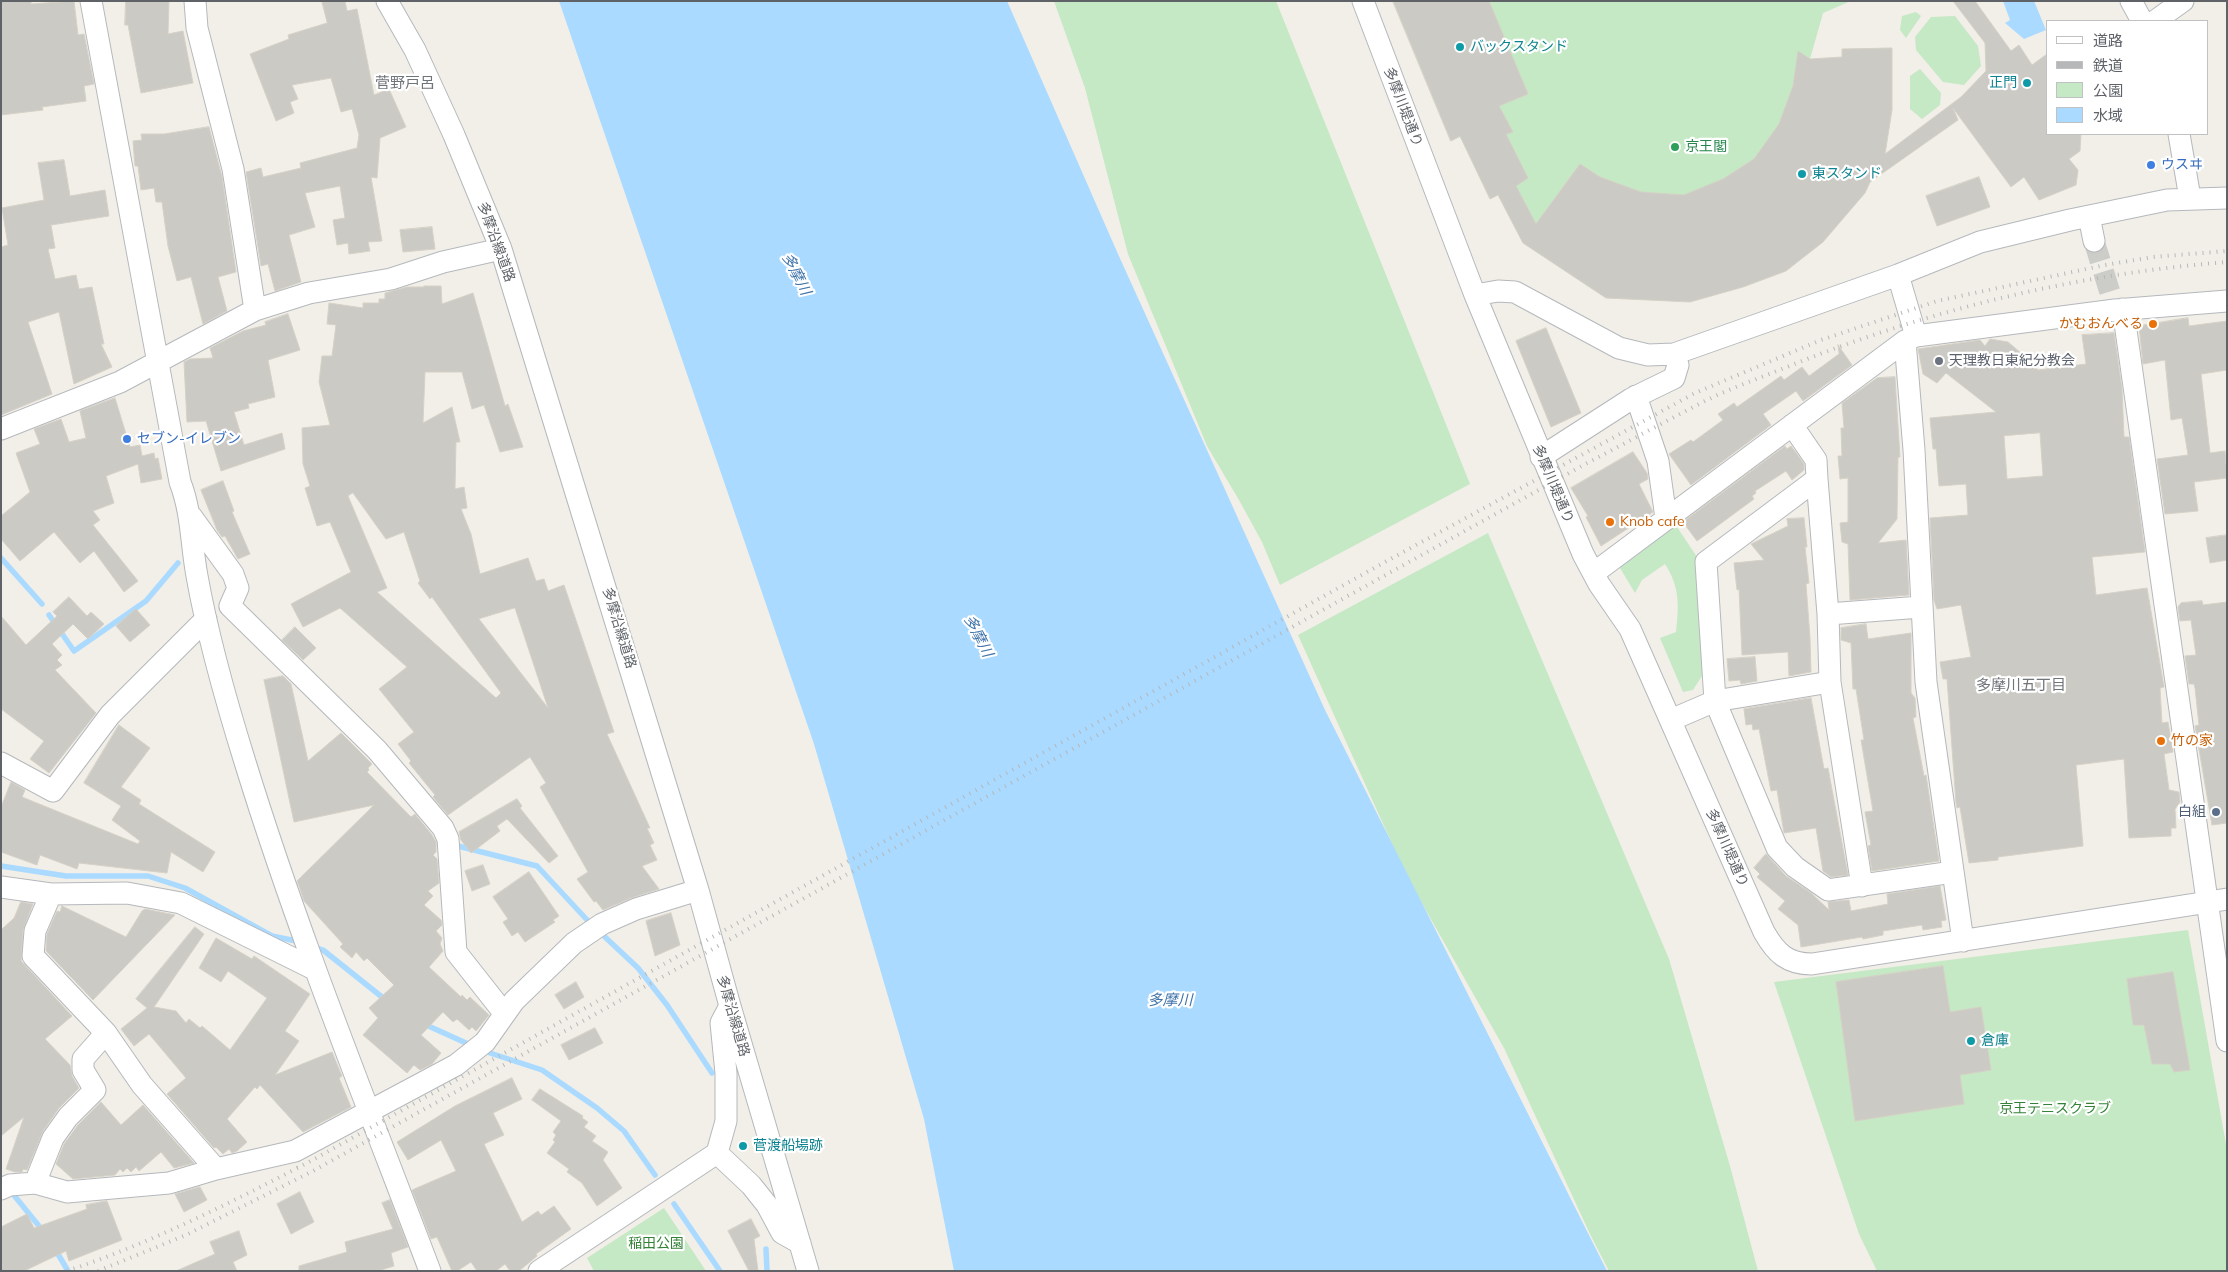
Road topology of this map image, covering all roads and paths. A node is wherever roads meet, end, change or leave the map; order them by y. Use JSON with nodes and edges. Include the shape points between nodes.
{"nodes":[{"id":1,"x":91,"y":1,"type":"edge"},
{"id":2,"x":195,"y":1,"type":"edge"},
{"id":3,"x":387,"y":1,"type":"edge"},
{"id":4,"x":1363,"y":1,"type":"edge"},
{"id":5,"x":2131,"y":1,"type":"edge"},
{"id":6,"x":2183,"y":1,"type":"edge"},
{"id":7,"x":2141,"y":20,"type":"edge"},
{"id":8,"x":2156,"y":20,"type":"edge"},
{"id":9,"x":2180,"y":135,"type":"edge"},
{"id":10,"x":2190,"y":198,"type":"junction"},
{"id":11,"x":2227,"y":198,"type":"edge"},
{"id":12,"x":2089,"y":216,"type":"junction"},
{"id":13,"x":2094,"y":241,"type":"tunnel mouth"},
{"id":14,"x":501,"y":249,"type":"junction"},
{"id":15,"x":1898,"y":275,"type":"junction"},
{"id":16,"x":1475,"y":295,"type":"junction"},
{"id":17,"x":2227,"y":301,"type":"edge"},
{"id":18,"x":2116,"y":306,"type":"junction"},
{"id":19,"x":255,"y":310,"type":"junction"},
{"id":20,"x":1910,"y":339,"type":"junction"},
{"id":21,"x":1674,"y":354,"type":"junction"},
{"id":22,"x":159,"y":362,"type":"junction"},
{"id":23,"x":1636,"y":396,"type":"junction"},
{"id":24,"x":1792,"y":426,"type":"junction"},
{"id":25,"x":1,"y":429,"type":"edge"},
{"id":26,"x":1541,"y":457,"type":"junction"},
{"id":27,"x":1817,"y":480,"type":"junction"},
{"id":28,"x":190,"y":514,"type":"junction"},
{"id":29,"x":1666,"y":518,"type":"junction"},
{"id":30,"x":1594,"y":573,"type":"junction"},
{"id":31,"x":1921,"y":607,"type":"junction"},
{"id":32,"x":1828,"y":614,"type":"junction"},
{"id":33,"x":206,"y":619,"type":"junction"},
{"id":34,"x":1830,"y":682,"type":"junction"},
{"id":35,"x":1715,"y":701,"type":"junction"},
{"id":36,"x":1671,"y":720,"type":"junction"},
{"id":37,"x":1,"y":762,"type":"edge"},
{"id":38,"x":1952,"y":872,"type":"junction"},
{"id":39,"x":1862,"y":886,"type":"junction"},
{"id":40,"x":1,"y":887,"type":"edge"},
{"id":41,"x":698,"y":890,"type":"junction"},
{"id":42,"x":52,"y":894,"type":"junction"},
{"id":43,"x":2217,"y":900,"type":"edge"},
{"id":44,"x":1962,"y":941,"type":"junction"},
{"id":45,"x":308,"y":952,"type":"junction"},
{"id":46,"x":730,"y":1006,"type":"junction"},
{"id":47,"x":504,"y":1013,"type":"junction"},
{"id":48,"x":106,"y":1033,"type":"junction"},
{"id":49,"x":2227,"y":1041,"type":"edge"},
{"id":50,"x":369,"y":1113,"type":"junction"},
{"id":51,"x":717,"y":1153,"type":"junction"},
{"id":52,"x":216,"y":1169,"type":"junction"},
{"id":53,"x":4,"y":1182,"type":"edge"},
{"id":54,"x":35,"y":1183,"type":"junction"},
{"id":55,"x":800,"y":1243,"type":"junction"},
{"id":56,"x":430,"y":1271,"type":"edge"},
{"id":57,"x":539,"y":1271,"type":"edge"},
{"id":58,"x":808,"y":1271,"type":"edge"}],
"edges":[{"from":1,"to":22,"type":"street"},
{"from":2,"to":19,"type":"street","via":[[198,36],[233,169]]},
{"from":3,"to":14,"type":"street","name":"多摩沿線道路","via":[[415,50]]},
{"from":4,"to":16,"type":"street","name":"多摩川堤通り"},
{"from":5,"to":7,"type":"street"},
{"from":6,"to":8,"type":"street"},
{"from":9,"to":10,"type":"street"},
{"from":10,"to":11,"type":"street"},
{"from":10,"to":12,"type":"street"},
{"from":12,"to":13,"type":"street"},
{"from":12,"to":15,"type":"street","via":[[1980,242]]},
{"from":14,"to":19,"type":"street","via":[[443,262],[391,279],[309,293]]},
{"from":14,"to":41,"type":"street","name":"多摩沿線道路"},
{"from":15,"to":20,"type":"street"},
{"from":15,"to":21,"type":"street"},
{"from":16,"to":21,"type":"street","via":[[1515,292],[1619,348],[1648,356]]},
{"from":16,"to":26,"type":"street","name":"多摩川堤通り"},
{"from":17,"to":18,"type":"street"},
{"from":18,"to":20,"type":"street"},
{"from":18,"to":43,"type":"street"},
{"from":19,"to":22,"type":"street"},
{"from":20,"to":24,"type":"street"},
{"from":20,"to":31,"type":"street"},
{"from":21,"to":23,"type":"street","via":[[1678,365],[1674,378]]},
{"from":22,"to":25,"type":"street","via":[[120,382]]},
{"from":22,"to":28,"type":"street","via":[[180,482]]},
{"from":23,"to":26,"type":"street"},
{"from":23,"to":29,"type":"street","via":[[1658,461]]},
{"from":24,"to":27,"type":"street","via":[[1816,460]]},
{"from":24,"to":29,"type":"street"},
{"from":26,"to":30,"type":"street","name":"多摩川堤通り"},
{"from":27,"to":32,"type":"street"},
{"from":27,"to":35,"type":"street","via":[[1706,562]]},
{"from":28,"to":33,"type":"street"},
{"from":28,"to":47,"type":"street","via":[[232,574],[238,588],[230,606],[377,750],[443,828],[448,839],[456,952]]},
{"from":29,"to":30,"type":"street"},
{"from":30,"to":36,"type":"street","name":"多摩川堤通り","via":[[1630,629]]},
{"from":31,"to":32,"type":"street"},
{"from":31,"to":38,"type":"street","via":[[1926,682]]},
{"from":32,"to":34,"type":"street"},
{"from":33,"to":37,"type":"street","via":[[110,715],[53,791]]},
{"from":33,"to":45,"type":"street","via":[[244,760]]},
{"from":34,"to":35,"type":"street"},
{"from":34,"to":39,"type":"street"},
{"from":35,"to":36,"type":"street"},
{"from":35,"to":39,"type":"street","via":[[1777,848],[1795,867],[1828,890]]},
{"from":36,"to":44,"type":"street","name":"多摩川堤通り","via":[[1764,932],[1777,950],[1792,962],[1812,964]]},
{"from":38,"to":39,"type":"street"},
{"from":38,"to":44,"type":"street"},
{"from":40,"to":42,"type":"street"},
{"from":41,"to":46,"type":"street","name":"多摩沿線道路"},
{"from":41,"to":47,"type":"street","via":[[602,924],[574,943]]},
{"from":42,"to":45,"type":"street","via":[[127,893],[181,903]]},
{"from":42,"to":48,"type":"street","via":[[35,931],[33,956]]},
{"from":43,"to":44,"type":"street"},
{"from":43,"to":49,"type":"street"},
{"from":45,"to":50,"type":"street"},
{"from":46,"to":51,"type":"street","via":[[721,1023],[726,1121]]},
{"from":46,"to":55,"type":"street","name":"多摩沿線道路"},
{"from":47,"to":50,"type":"street","via":[[484,1042],[456,1065]]},
{"from":48,"to":52,"type":"street","via":[[142,1085]]},
{"from":48,"to":54,"type":"street","via":[[83,1059],[83,1070],[95,1090],[68,1117],[53,1138]]},
{"from":50,"to":52,"type":"street","via":[[295,1151]]},
{"from":50,"to":56,"type":"street"},
{"from":51,"to":55,"type":"street","via":[[751,1185],[782,1233]]},
{"from":51,"to":57,"type":"street"},
{"from":52,"to":54,"type":"street","via":[[169,1183],[113,1189],[67,1192]]},
{"from":53,"to":54,"type":"street"},
{"from":55,"to":58,"type":"street","name":"多摩沿線道路"}]}
